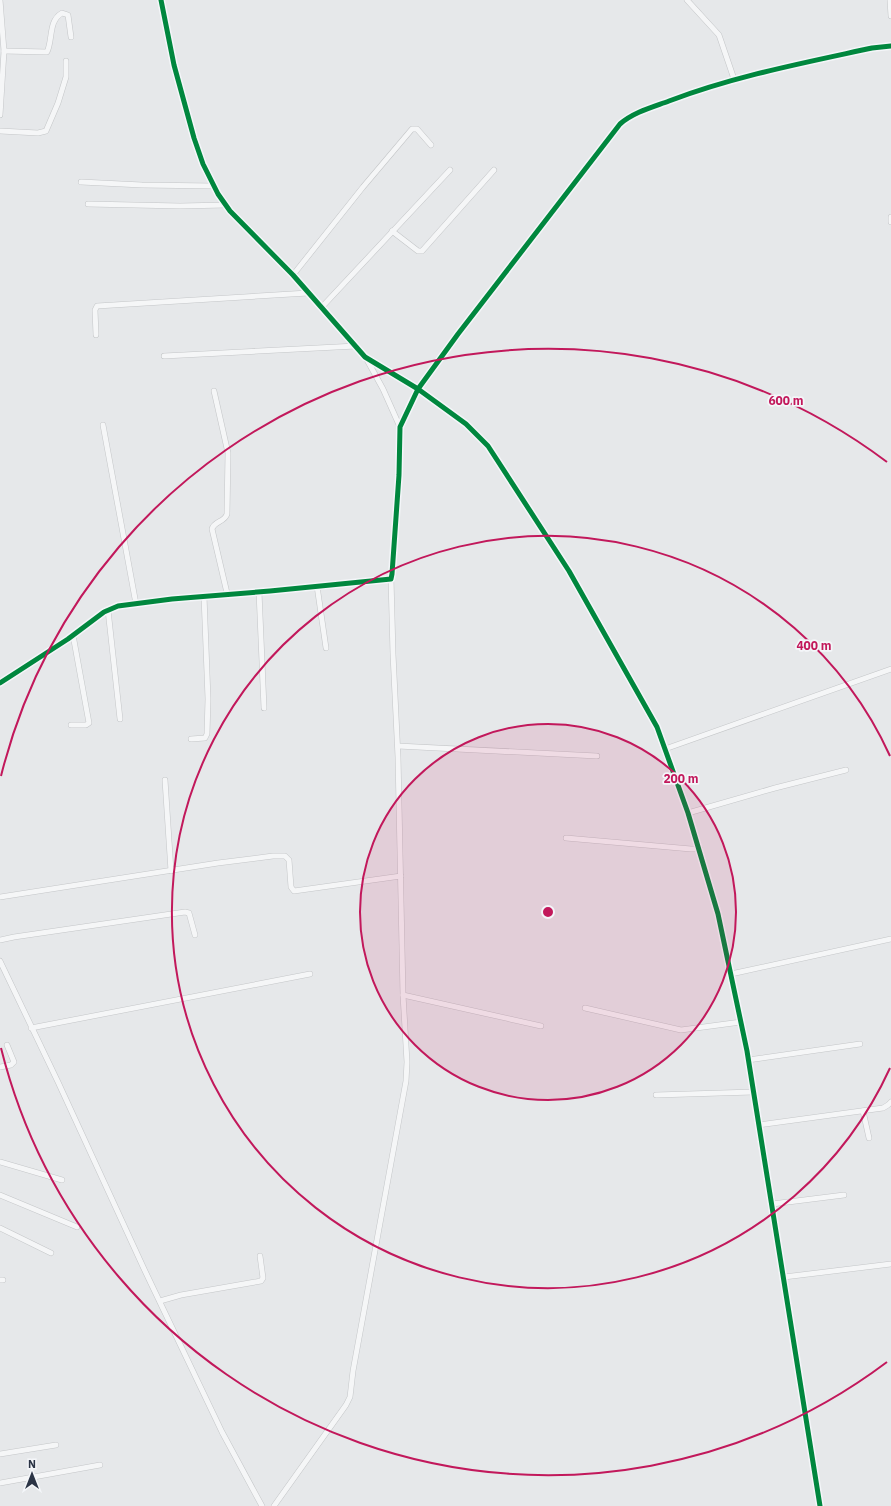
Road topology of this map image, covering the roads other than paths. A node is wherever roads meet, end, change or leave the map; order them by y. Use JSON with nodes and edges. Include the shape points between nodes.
{"nodes":[{"id":1,"x":0,"y":0,"type":"edge"},
{"id":2,"x":161,"y":0,"type":"edge"},
{"id":3,"x":687,"y":0,"type":"edge"},
{"id":4,"x":890,"y":0,"type":"edge"},
{"id":5,"x":891,"y":16,"type":"edge"},
{"id":6,"x":71,"y":37,"type":"dead end"},
{"id":7,"x":891,"y":46,"type":"edge"},
{"id":8,"x":4,"y":51,"type":"junction"},
{"id":9,"x":66,"y":61,"type":"dead end"},
{"id":10,"x":734,"y":79,"type":"junction"},
{"id":11,"x":0,"y":115,"type":"edge"},
{"id":12,"x":0,"y":131,"type":"edge"},
{"id":13,"x":431,"y":145,"type":"dead end"},
{"id":14,"x":450,"y":170,"type":"dead end"},
{"id":15,"x":494,"y":170,"type":"dead end"},
{"id":16,"x":80,"y":182,"type":"dead end"},
{"id":17,"x":213,"y":186,"type":"junction"},
{"id":18,"x":88,"y":204,"type":"dead end"},
{"id":19,"x":226,"y":205,"type":"junction"},
{"id":20,"x":891,"y":217,"type":"edge"},
{"id":21,"x":891,"y":222,"type":"edge"},
{"id":22,"x":392,"y":231,"type":"junction"},
{"id":23,"x":293,"y":275,"type":"junction"},
{"id":24,"x":308,"y":293,"type":"junction"},
{"id":25,"x":321,"y":308,"type":"junction"},
{"id":26,"x":96,"y":335,"type":"dead end"},
{"id":27,"x":356,"y":346,"type":"junction"},
{"id":28,"x":164,"y":356,"type":"dead end"},
{"id":29,"x":365,"y":357,"type":"junction"},
{"id":30,"x":418,"y":389,"type":"junction"},
{"id":31,"x":214,"y":391,"type":"dead end"},
{"id":32,"x":103,"y":425,"type":"dead end"},
{"id":33,"x":400,"y":427,"type":"junction"},
{"id":34,"x":391,"y":579,"type":"junction"},
{"id":35,"x":316,"y":586,"type":"junction"},
{"id":36,"x":259,"y":592,"type":"junction"},
{"id":37,"x":227,"y":593,"type":"junction"},
{"id":38,"x":204,"y":596,"type":"junction"},
{"id":39,"x":136,"y":604,"type":"junction"},
{"id":40,"x":108,"y":610,"type":"junction"},
{"id":41,"x":73,"y":635,"type":"junction"},
{"id":42,"x":326,"y":648,"type":"dead end"},
{"id":43,"x":891,"y":670,"type":"edge"},
{"id":44,"x":0,"y":683,"type":"edge"},
{"id":45,"x":264,"y":708,"type":"dead end"},
{"id":46,"x":120,"y":719,"type":"dead end"},
{"id":47,"x":71,"y":725,"type":"dead end"},
{"id":48,"x":192,"y":739,"type":"dead end"},
{"id":49,"x":398,"y":746,"type":"junction"},
{"id":50,"x":665,"y":749,"type":"junction"},
{"id":51,"x":597,"y":756,"type":"dead end"},
{"id":52,"x":846,"y":770,"type":"dead end"},
{"id":53,"x":165,"y":780,"type":"dead end"},
{"id":54,"x":688,"y":812,"type":"junction"},
{"id":55,"x":566,"y":838,"type":"dead end"},
{"id":56,"x":700,"y":849,"type":"junction"},
{"id":57,"x":170,"y":871,"type":"junction"},
{"id":58,"x":401,"y":876,"type":"junction"},
{"id":59,"x":0,"y":897,"type":"edge"},
{"id":60,"x":195,"y":935,"type":"dead end"},
{"id":61,"x":891,"y":939,"type":"edge"},
{"id":62,"x":0,"y":940,"type":"edge"},
{"id":63,"x":0,"y":961,"type":"edge"},
{"id":64,"x":310,"y":974,"type":"dead end"},
{"id":65,"x":731,"y":974,"type":"junction"},
{"id":66,"x":403,"y":995,"type":"junction"},
{"id":67,"x":585,"y":1008,"type":"dead end"},
{"id":68,"x":741,"y":1022,"type":"junction"},
{"id":69,"x":541,"y":1026,"type":"dead end"},
{"id":70,"x":31,"y":1028,"type":"junction"},
{"id":71,"x":860,"y":1044,"type":"dead end"},
{"id":72,"x":7,"y":1045,"type":"dead end"},
{"id":73,"x":748,"y":1060,"type":"junction"},
{"id":74,"x":0,"y":1067,"type":"edge"},
{"id":75,"x":753,"y":1092,"type":"junction"},
{"id":76,"x":656,"y":1095,"type":"dead end"},
{"id":77,"x":891,"y":1102,"type":"edge"},
{"id":78,"x":862,"y":1111,"type":"junction"},
{"id":79,"x":759,"y":1125,"type":"junction"},
{"id":80,"x":869,"y":1138,"type":"dead end"},
{"id":81,"x":0,"y":1162,"type":"edge"},
{"id":82,"x":62,"y":1180,"type":"dead end"},
{"id":83,"x":0,"y":1195,"type":"edge"},
{"id":84,"x":844,"y":1195,"type":"dead end"},
{"id":85,"x":772,"y":1204,"type":"junction"},
{"id":86,"x":77,"y":1227,"type":"dead end"},
{"id":87,"x":0,"y":1228,"type":"edge"},
{"id":88,"x":51,"y":1253,"type":"dead end"},
{"id":89,"x":260,"y":1256,"type":"dead end"},
{"id":90,"x":891,"y":1264,"type":"edge"},
{"id":91,"x":784,"y":1277,"type":"junction"},
{"id":92,"x":160,"y":1301,"type":"junction"},
{"id":93,"x":56,"y":1445,"type":"dead end"},
{"id":94,"x":0,"y":1454,"type":"edge"},
{"id":95,"x":100,"y":1465,"type":"dead end"},
{"id":96,"x":0,"y":1483,"type":"edge"},
{"id":97,"x":262,"y":1506,"type":"edge"},
{"id":98,"x":274,"y":1506,"type":"edge"},
{"id":99,"x":820,"y":1506,"type":"edge"}],
"edges":[{"from":1,"to":8,"type":"street"},
{"from":2,"to":17,"type":"street","via":[[174,66],[194,138]]},
{"from":3,"to":10,"type":"street","via":[[720,35]]},
{"from":4,"to":5,"type":"street"},
{"from":6,"to":8,"type":"street","via":[[68,15],[62,13],[54,23],[47,52]]},
{"from":7,"to":10,"type":"street"},
{"from":8,"to":11,"type":"street"},
{"from":9,"to":12,"type":"street","via":[[66,77],[46,131]]},
{"from":10,"to":30,"type":"street","via":[[636,114],[620,124],[460,330]]},
{"from":13,"to":23,"type":"street","via":[[417,129],[412,129]]},
{"from":14,"to":22,"type":"street"},
{"from":15,"to":22,"type":"street","via":[[422,251],[418,251]]},
{"from":16,"to":17,"type":"street"},
{"from":17,"to":19,"type":"street"},
{"from":18,"to":19,"type":"street"},
{"from":19,"to":23,"type":"street"},
{"from":20,"to":21,"type":"street"},
{"from":22,"to":25,"type":"street"},
{"from":23,"to":24,"type":"street"},
{"from":24,"to":25,"type":"street"},
{"from":24,"to":26,"type":"street","via":[[97,306]]},
{"from":25,"to":27,"type":"street"},
{"from":27,"to":28,"type":"street"},
{"from":27,"to":29,"type":"street"},
{"from":29,"to":30,"type":"street"},
{"from":29,"to":33,"type":"street"},
{"from":30,"to":33,"type":"street"},
{"from":30,"to":50,"type":"street","via":[[466,424],[488,446],[569,571],[636,689]]},
{"from":31,"to":37,"type":"street","via":[[228,453],[227,514],[212,529]]},
{"from":32,"to":39,"type":"street"},
{"from":33,"to":34,"type":"street"},
{"from":34,"to":35,"type":"street"},
{"from":34,"to":49,"type":"street"},
{"from":35,"to":36,"type":"street"},
{"from":35,"to":42,"type":"street"},
{"from":36,"to":37,"type":"street"},
{"from":36,"to":45,"type":"street"},
{"from":37,"to":38,"type":"street"},
{"from":38,"to":39,"type":"street"},
{"from":38,"to":48,"type":"street","via":[[207,734],[202,740]]},
{"from":39,"to":40,"type":"street"},
{"from":40,"to":41,"type":"street"},
{"from":40,"to":46,"type":"street"},
{"from":41,"to":44,"type":"street"},
{"from":41,"to":47,"type":"street","via":[[89,723]]},
{"from":43,"to":50,"type":"street"},
{"from":49,"to":51,"type":"street"},
{"from":49,"to":58,"type":"street"},
{"from":50,"to":54,"type":"street"},
{"from":52,"to":54,"type":"street"},
{"from":53,"to":57,"type":"street"},
{"from":54,"to":56,"type":"street"},
{"from":55,"to":56,"type":"street"},
{"from":56,"to":65,"type":"street"},
{"from":57,"to":58,"type":"street","via":[[285,856],[289,860],[291,887],[294,891]]},
{"from":57,"to":59,"type":"street"},
{"from":58,"to":66,"type":"street"},
{"from":60,"to":62,"type":"street","via":[[189,913],[185,912]]},
{"from":61,"to":65,"type":"street"},
{"from":63,"to":70,"type":"street"},
{"from":64,"to":70,"type":"street"},
{"from":65,"to":68,"type":"street"},
{"from":66,"to":69,"type":"street"},
{"from":66,"to":98,"type":"street","via":[[406,1081],[350,1397]]},
{"from":67,"to":68,"type":"street","via":[[681,1030]]},
{"from":68,"to":73,"type":"street"},
{"from":70,"to":92,"type":"street"},
{"from":71,"to":73,"type":"street"},
{"from":72,"to":74,"type":"street","via":[[14,1062]]},
{"from":73,"to":75,"type":"street"},
{"from":75,"to":76,"type":"street"},
{"from":75,"to":79,"type":"street"},
{"from":77,"to":78,"type":"street","via":[[883,1108]]},
{"from":78,"to":79,"type":"street"},
{"from":78,"to":80,"type":"street"},
{"from":79,"to":85,"type":"street"},
{"from":81,"to":82,"type":"street"},
{"from":83,"to":86,"type":"street"},
{"from":84,"to":85,"type":"street"},
{"from":85,"to":91,"type":"street"},
{"from":87,"to":88,"type":"street"},
{"from":89,"to":92,"type":"street","via":[[263,1278],[261,1281]]},
{"from":90,"to":91,"type":"street"},
{"from":91,"to":99,"type":"street"},
{"from":92,"to":97,"type":"street","via":[[222,1432]]},
{"from":93,"to":94,"type":"street"},
{"from":95,"to":96,"type":"street"}]}
